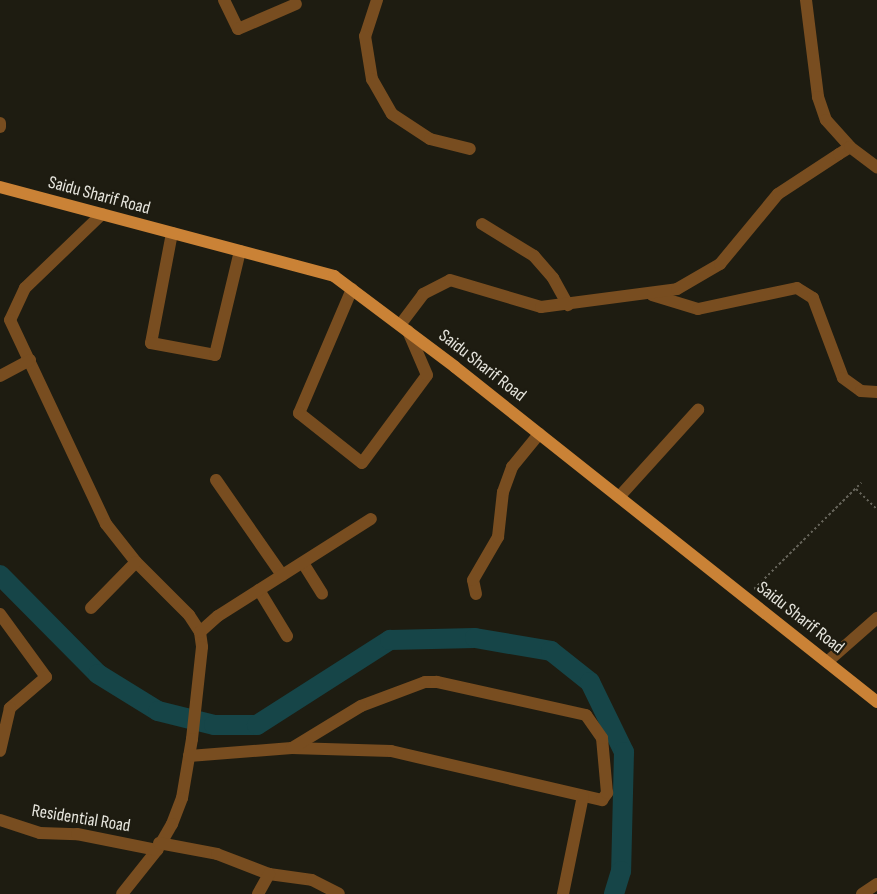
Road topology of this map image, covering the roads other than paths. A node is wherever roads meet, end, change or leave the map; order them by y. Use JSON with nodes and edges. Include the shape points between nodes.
{"nodes":[{"id":1,"x":224,"y":0,"type":"edge"},
{"id":2,"x":377,"y":0,"type":"edge"},
{"id":3,"x":806,"y":0,"type":"edge"},
{"id":4,"x":296,"y":4,"type":"dead end"},
{"id":5,"x":0,"y":123,"type":"edge"},
{"id":6,"x":0,"y":127,"type":"edge"},
{"id":7,"x":850,"y":147,"type":"junction"},
{"id":8,"x":470,"y":149,"type":"dead end"},
{"id":9,"x":877,"y":167,"type":"edge"},
{"id":10,"x":0,"y":188,"type":"edge"},
{"id":11,"x":102,"y":214,"type":"junction"},
{"id":12,"x":482,"y":224,"type":"dead end"},
{"id":13,"x":172,"y":233,"type":"junction"},
{"id":14,"x":240,"y":251,"type":"junction"},
{"id":15,"x":352,"y":289,"type":"junction"},
{"id":16,"x":649,"y":294,"type":"junction"},
{"id":17,"x":568,"y":304,"type":"junction"},
{"id":18,"x":5,"y":322,"type":"edge"},
{"id":19,"x":404,"y":328,"type":"junction"},
{"id":20,"x":30,"y":360,"type":"junction"},
{"id":21,"x":0,"y":376,"type":"edge"},
{"id":22,"x":877,"y":392,"type":"edge"},
{"id":23,"x":698,"y":410,"type":"dead end"},
{"id":24,"x":539,"y":434,"type":"junction"},
{"id":25,"x":216,"y":480,"type":"dead end"},
{"id":26,"x":619,"y":496,"type":"junction"},
{"id":27,"x":372,"y":519,"type":"dead end"},
{"id":28,"x":136,"y":562,"type":"junction"},
{"id":29,"x":303,"y":562,"type":"junction"},
{"id":30,"x":282,"y":575,"type":"junction"},
{"id":31,"x":259,"y":590,"type":"junction"},
{"id":32,"x":322,"y":594,"type":"dead end"},
{"id":33,"x":476,"y":594,"type":"dead end"},
{"id":34,"x":91,"y":608,"type":"dead end"},
{"id":35,"x":0,"y":614,"type":"edge"},
{"id":36,"x":877,"y":618,"type":"edge"},
{"id":37,"x":200,"y":632,"type":"junction"},
{"id":38,"x":287,"y":636,"type":"dead end"},
{"id":39,"x":827,"y":662,"type":"junction"},
{"id":40,"x":877,"y":702,"type":"edge"},
{"id":41,"x":292,"y":748,"type":"junction"},
{"id":42,"x":0,"y":752,"type":"edge"},
{"id":43,"x":189,"y":756,"type":"junction"},
{"id":44,"x":583,"y":796,"type":"junction"},
{"id":45,"x":0,"y":820,"type":"edge"},
{"id":46,"x":159,"y":846,"type":"junction"},
{"id":47,"x":269,"y":874,"type":"junction"},
{"id":48,"x":877,"y":884,"type":"edge"},
{"id":49,"x":122,"y":894,"type":"edge"},
{"id":50,"x":258,"y":894,"type":"edge"},
{"id":51,"x":339,"y":894,"type":"edge"},
{"id":52,"x":563,"y":894,"type":"edge"},
{"id":53,"x":862,"y":894,"type":"edge"}],
"edges":[{"from":1,"to":4,"type":"street","via":[[238,29]]},
{"from":2,"to":8,"type":"street","via":[[365,36],[372,79],[392,114],[430,139]]},
{"from":3,"to":7,"type":"street","via":[[818,97],[826,120]]},
{"from":5,"to":6,"type":"street"},
{"from":7,"to":9,"type":"street"},
{"from":7,"to":16,"type":"street","via":[[778,194],[720,264],[677,289]]},
{"from":10,"to":11,"type":"main road","name":"Saidu Sharif Road"},
{"from":11,"to":13,"type":"main road","name":"Saidu Sharif Road"},
{"from":11,"to":18,"type":"street","via":[[25,288]]},
{"from":12,"to":17,"type":"street","via":[[534,256],[553,278]]},
{"from":13,"to":14,"type":"main road","name":"Saidu Sharif Road"},
{"from":13,"to":14,"type":"street","via":[[151,343],[215,355]]},
{"from":14,"to":15,"type":"main road","name":"Saidu Sharif Road","via":[[334,276]]},
{"from":15,"to":19,"type":"main road","name":"Saidu Sharif Road"},
{"from":15,"to":19,"type":"street","via":[[298,413],[362,463],[426,375]]},
{"from":16,"to":17,"type":"street"},
{"from":16,"to":22,"type":"street","via":[[698,309],[797,288],[813,298],[843,378],[861,391]]},
{"from":17,"to":19,"type":"street","via":[[541,307],[450,280],[423,294]]},
{"from":18,"to":20,"type":"street"},
{"from":19,"to":24,"type":"main road","name":"Saidu Sharif Road"},
{"from":20,"to":21,"type":"street"},
{"from":20,"to":28,"type":"street","via":[[106,524]]},
{"from":23,"to":26,"type":"street"},
{"from":24,"to":26,"type":"main road","name":"Saidu Sharif Road"},
{"from":24,"to":33,"type":"street","via":[[512,467],[503,492],[498,537],[473,580]]},
{"from":25,"to":30,"type":"street"},
{"from":26,"to":39,"type":"main road","name":"Saidu Sharif Road"},
{"from":27,"to":29,"type":"street"},
{"from":28,"to":34,"type":"street"},
{"from":28,"to":37,"type":"street","via":[[189,615]]},
{"from":29,"to":30,"type":"street"},
{"from":29,"to":32,"type":"street"},
{"from":30,"to":31,"type":"street"},
{"from":31,"to":37,"type":"street","via":[[218,616]]},
{"from":31,"to":38,"type":"street"},
{"from":35,"to":42,"type":"street","via":[[46,677],[10,708]]},
{"from":36,"to":39,"type":"street"},
{"from":37,"to":43,"type":"street","via":[[202,647]]},
{"from":39,"to":40,"type":"main road","name":"Saidu Sharif Road"},
{"from":41,"to":43,"type":"street"},
{"from":41,"to":44,"type":"street","via":[[391,751]]},
{"from":41,"to":44,"type":"street","via":[[361,706],[425,682],[436,682],[586,715],[602,738],[607,793],[602,800]]},
{"from":43,"to":46,"type":"street","via":[[182,798]]},
{"from":44,"to":52,"type":"street"},
{"from":45,"to":46,"type":"street","name":"Residential Road","via":[[40,833]]},
{"from":46,"to":47,"type":"street","name":"Residential Road","via":[[216,854]]},
{"from":46,"to":49,"type":"street"},
{"from":47,"to":50,"type":"street"},
{"from":47,"to":51,"type":"street","name":"Residential Road","via":[[312,880]]},
{"from":48,"to":53,"type":"street"}]}
